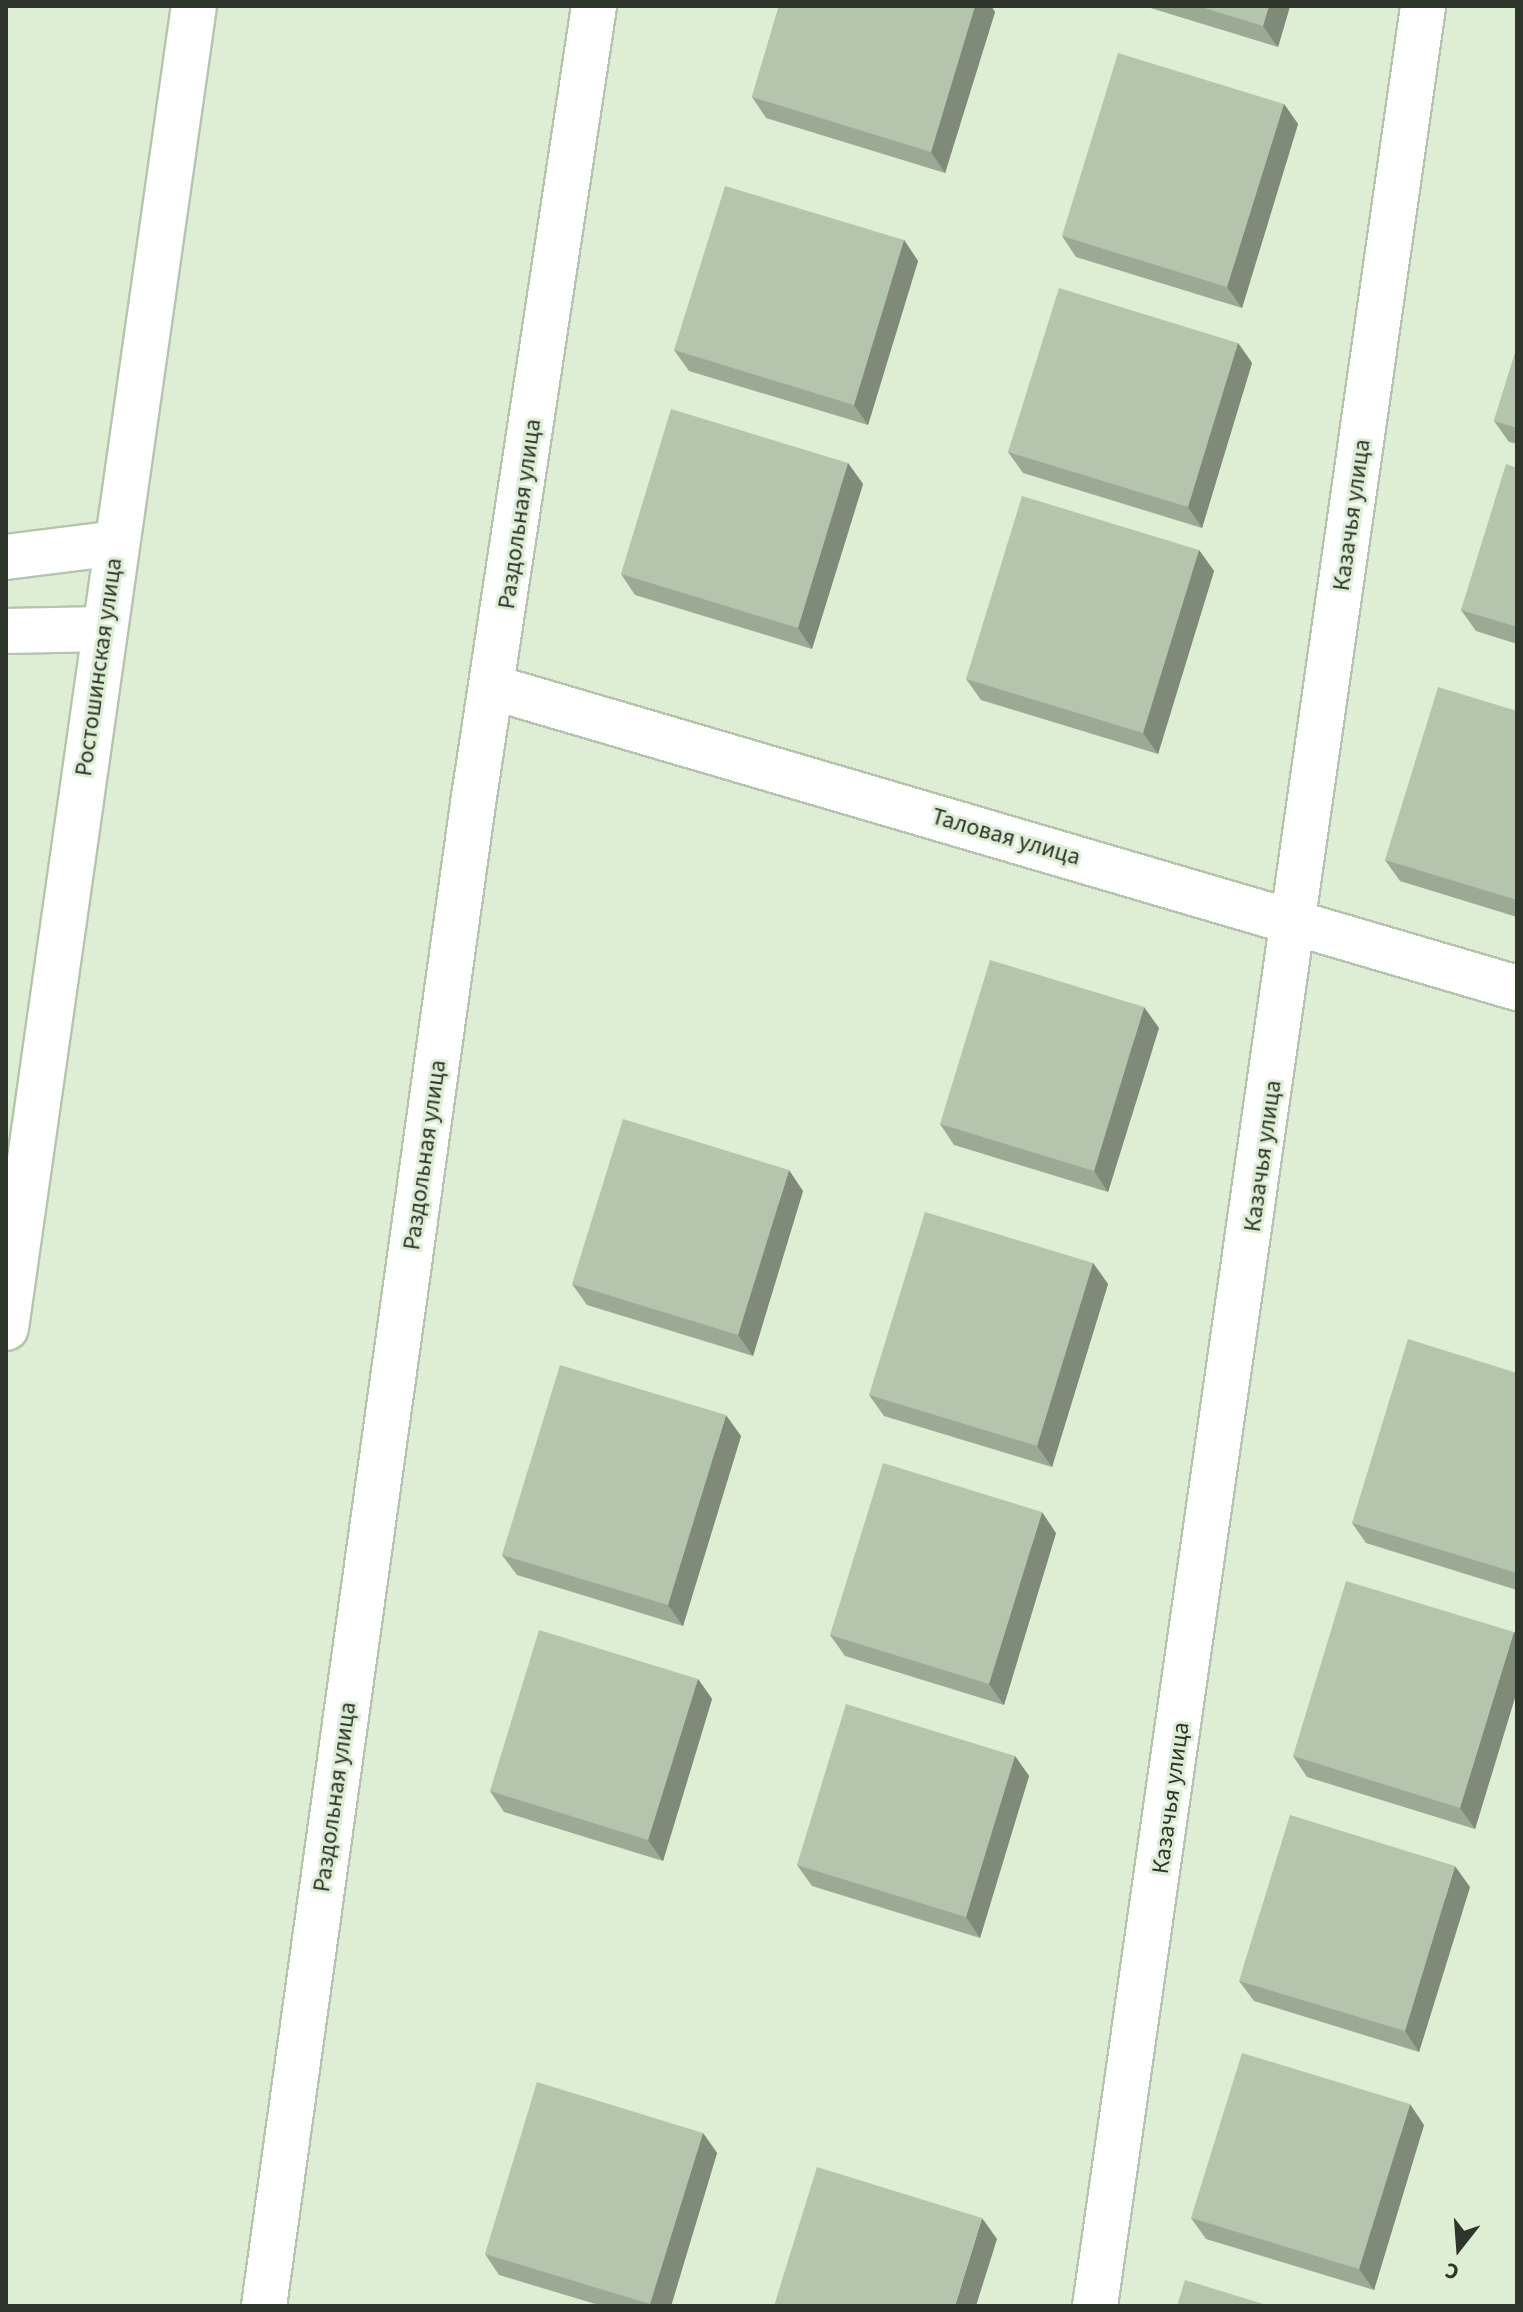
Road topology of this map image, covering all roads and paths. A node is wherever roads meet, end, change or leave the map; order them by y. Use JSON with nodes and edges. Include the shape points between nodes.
{"nodes":[{"id":1,"x":194,"y":6,"type":"edge"},
{"id":2,"x":594,"y":6,"type":"edge"},
{"id":3,"x":1423,"y":6,"type":"edge"},
{"id":4,"x":117,"y":543,"type":"junction"},
{"id":5,"x":6,"y":557,"type":"edge"},
{"id":6,"x":105,"y":629,"type":"junction"},
{"id":7,"x":6,"y":631,"type":"edge"},
{"id":8,"x":495,"y":688,"type":"junction"},
{"id":9,"x":1296,"y":922,"type":"junction"},
{"id":10,"x":1517,"y":988,"type":"edge"},
{"id":11,"x":6,"y":1328,"type":"edge"},
{"id":12,"x":264,"y":2306,"type":"edge"},
{"id":13,"x":1095,"y":2306,"type":"edge"}],
"edges":[{"from":1,"to":4,"type":"street","name":"Ростошинская улица"},
{"from":2,"to":8,"type":"street","name":"Раздольная улица"},
{"from":3,"to":9,"type":"street","name":"Казачья улица"},
{"from":4,"to":5,"type":"street"},
{"from":4,"to":6,"type":"street","name":"Ростошинская улица"},
{"from":6,"to":7,"type":"street"},
{"from":6,"to":11,"type":"street","name":"Ростошинская улица"},
{"from":8,"to":9,"type":"street","name":"Таловая улица"},
{"from":8,"to":12,"type":"street","name":"Раздольная улица","via":[[474,797]]},
{"from":9,"to":10,"type":"street","name":"Таловая улица"},
{"from":9,"to":13,"type":"street","name":"Казачья улица"}]}
